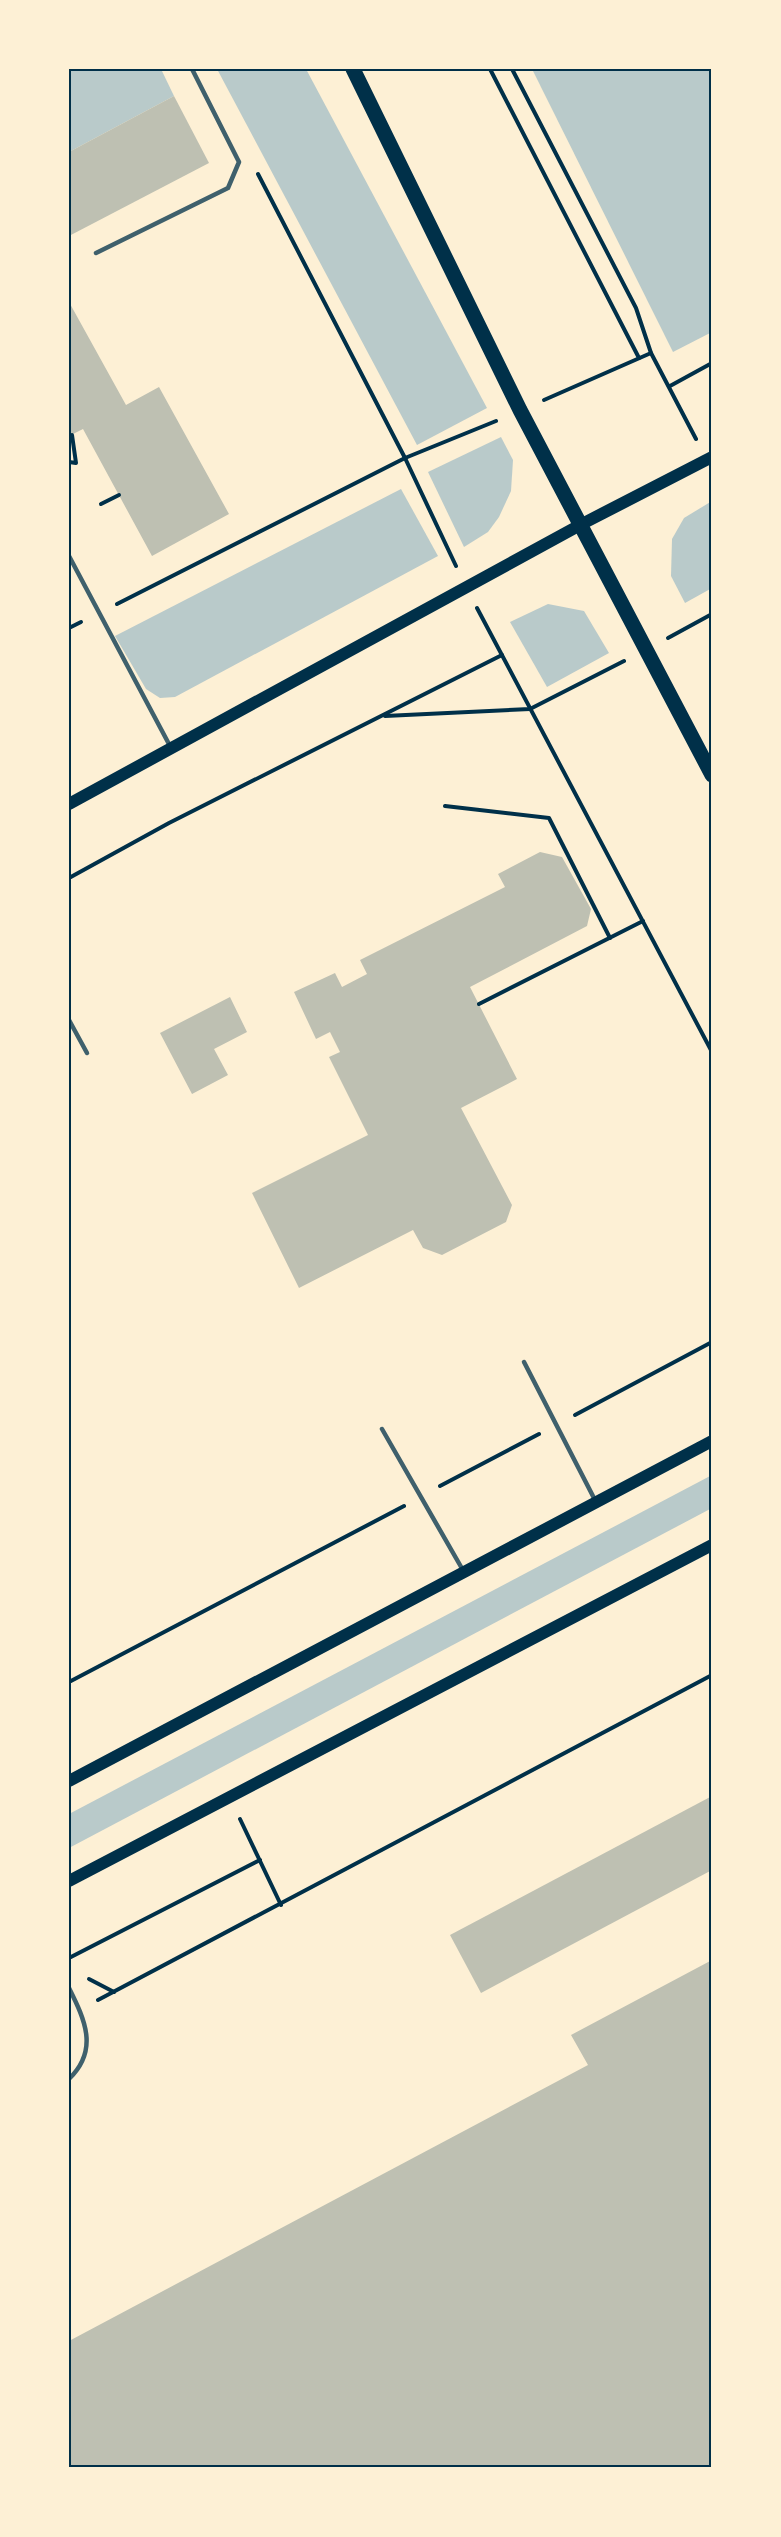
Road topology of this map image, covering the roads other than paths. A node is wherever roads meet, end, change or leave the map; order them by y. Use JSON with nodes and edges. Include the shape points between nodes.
{"nodes":[{"id":1,"x":192,"y":69,"type":"edge"},
{"id":2,"x":353,"y":69,"type":"edge"},
{"id":3,"x":96,"y":253,"type":"dead end"},
{"id":4,"x":709,"y":458,"type":"edge"},
{"id":5,"x":582,"y":524,"type":"junction"},
{"id":6,"x":69,"y":556,"type":"edge"},
{"id":7,"x":172,"y":748,"type":"junction"},
{"id":8,"x":712,"y":775,"type":"edge"},
{"id":9,"x":69,"y":804,"type":"edge"},
{"id":10,"x":69,"y":1020,"type":"edge"},
{"id":11,"x":87,"y":1053,"type":"dead end"},
{"id":12,"x":524,"y":1362,"type":"dead end"},
{"id":13,"x":382,"y":1429,"type":"dead end"},
{"id":14,"x":712,"y":1441,"type":"edge"},
{"id":15,"x":596,"y":1502,"type":"junction"},
{"id":16,"x":712,"y":1545,"type":"edge"},
{"id":17,"x":464,"y":1572,"type":"junction"},
{"id":18,"x":69,"y":1781,"type":"edge"},
{"id":19,"x":69,"y":1881,"type":"edge"},
{"id":20,"x":69,"y":1988,"type":"edge"},
{"id":21,"x":69,"y":2079,"type":"edge"}],
"edges":[{"from":1,"to":3,"type":"lane","via":[[239,162],[228,188]]},
{"from":2,"to":5,"type":"main road","via":[[520,410]]},
{"from":4,"to":5,"type":"main road"},
{"from":5,"to":7,"type":"main road"},
{"from":5,"to":8,"type":"main road"},
{"from":6,"to":7,"type":"lane"},
{"from":7,"to":9,"type":"main road"},
{"from":10,"to":11,"type":"lane"},
{"from":12,"to":15,"type":"lane"},
{"from":13,"to":17,"type":"lane"},
{"from":14,"to":15,"type":"main road"},
{"from":15,"to":17,"type":"main road"},
{"from":16,"to":19,"type":"main road"},
{"from":17,"to":18,"type":"main road"},
{"from":20,"to":21,"type":"lane","via":[[86,2027],[87,2049],[79,2070]]}]}
